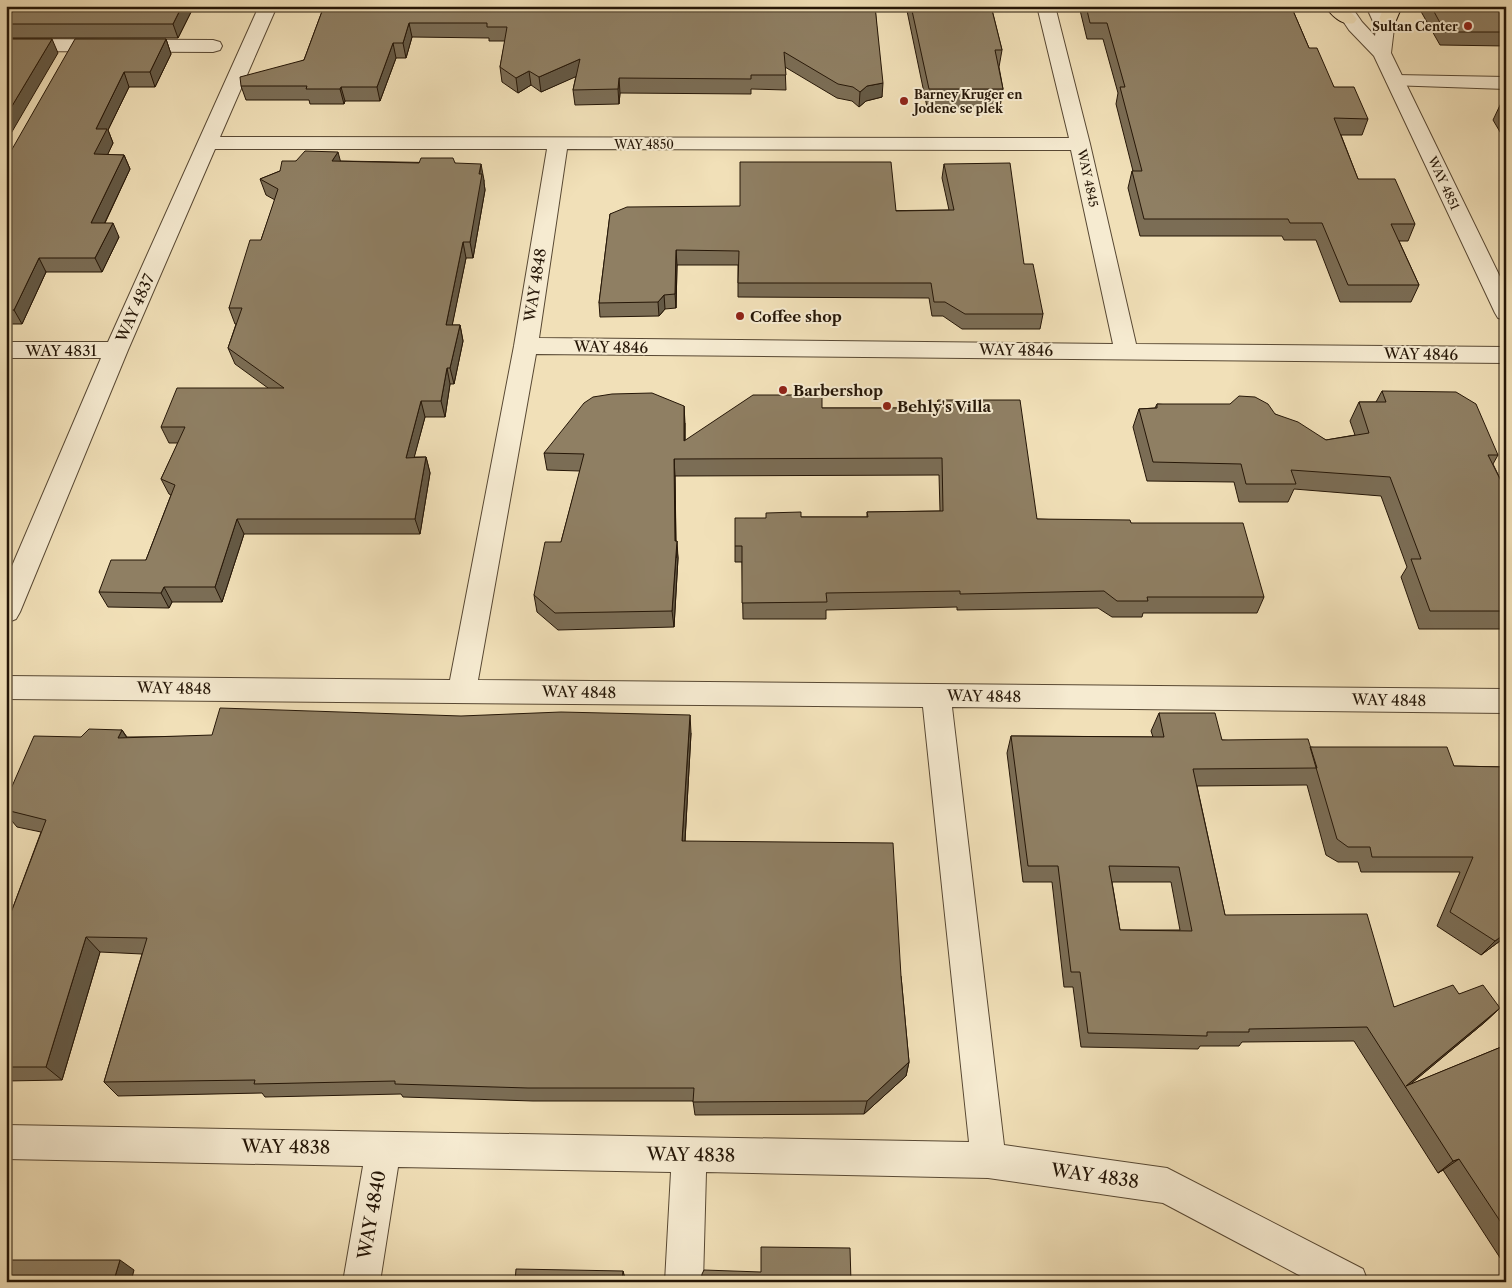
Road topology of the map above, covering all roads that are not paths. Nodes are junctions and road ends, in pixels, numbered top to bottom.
1 (268, 6) edge
2 (1046, 6) edge
3 (1334, 6) edge
4 (1375, 6) edge
5 (1392, 6) edge
6 (1345, 12) edge
7 (1385, 28) junction
8 (6, 45) edge
9 (74, 45) junction
10 (213, 46) dead end
11 (1382, 54) junction
12 (64, 62) edge
13 (1396, 82) junction
14 (1506, 82) edge
15 (207, 143) junction
16 (558, 143) junction
17 (1080, 144) junction
18 (1506, 313) edge
19 (526, 346) junction
20 (6, 350) edge
21 (116, 350) junction
22 (1126, 351) junction
23 (1506, 355) edge
24 (6, 612) edge
25 (6, 687) edge
26 (462, 691) junction
27 (936, 696) junction
28 (1506, 700) edge
29 (6, 1142) edge
30 (383, 1149) junction
31 (689, 1155) junction
32 (988, 1160) junction
33 (361, 1282) edge
34 (684, 1282) edge
35 (1350, 1282) edge

1 - 15 street, WAY 4837
2 - 17 street, WAY 4845
3 - 6 main road
4 - 7 street
5 - 7 main road
6 - 11 street, WAY 4851
7 - 11 street
8 - 9 street
9 - 10 street
9 - 12 street
11 - 13 street, WAY 4851
13 - 14 street
13 - 18 street, WAY 4851
15 - 16 street, WAY 4850
15 - 21 street, WAY 4837
16 - 17 street, WAY 4850
16 - 19 street, WAY 4848
17 - 22 street, WAY 4845
19 - 22 street, WAY 4846
19 - 26 street, WAY 4848
20 - 21 street, WAY 4831
21 - 24 street, WAY 4837
22 - 23 street, WAY 4846
25 - 26 street, WAY 4848
26 - 27 street, WAY 4848
27 - 28 street, WAY 4848
27 - 32 street
29 - 30 street, WAY 4838
30 - 31 street, WAY 4838
30 - 33 street, WAY 4840
31 - 32 street, WAY 4838
31 - 34 street
32 - 35 street, WAY 4838

